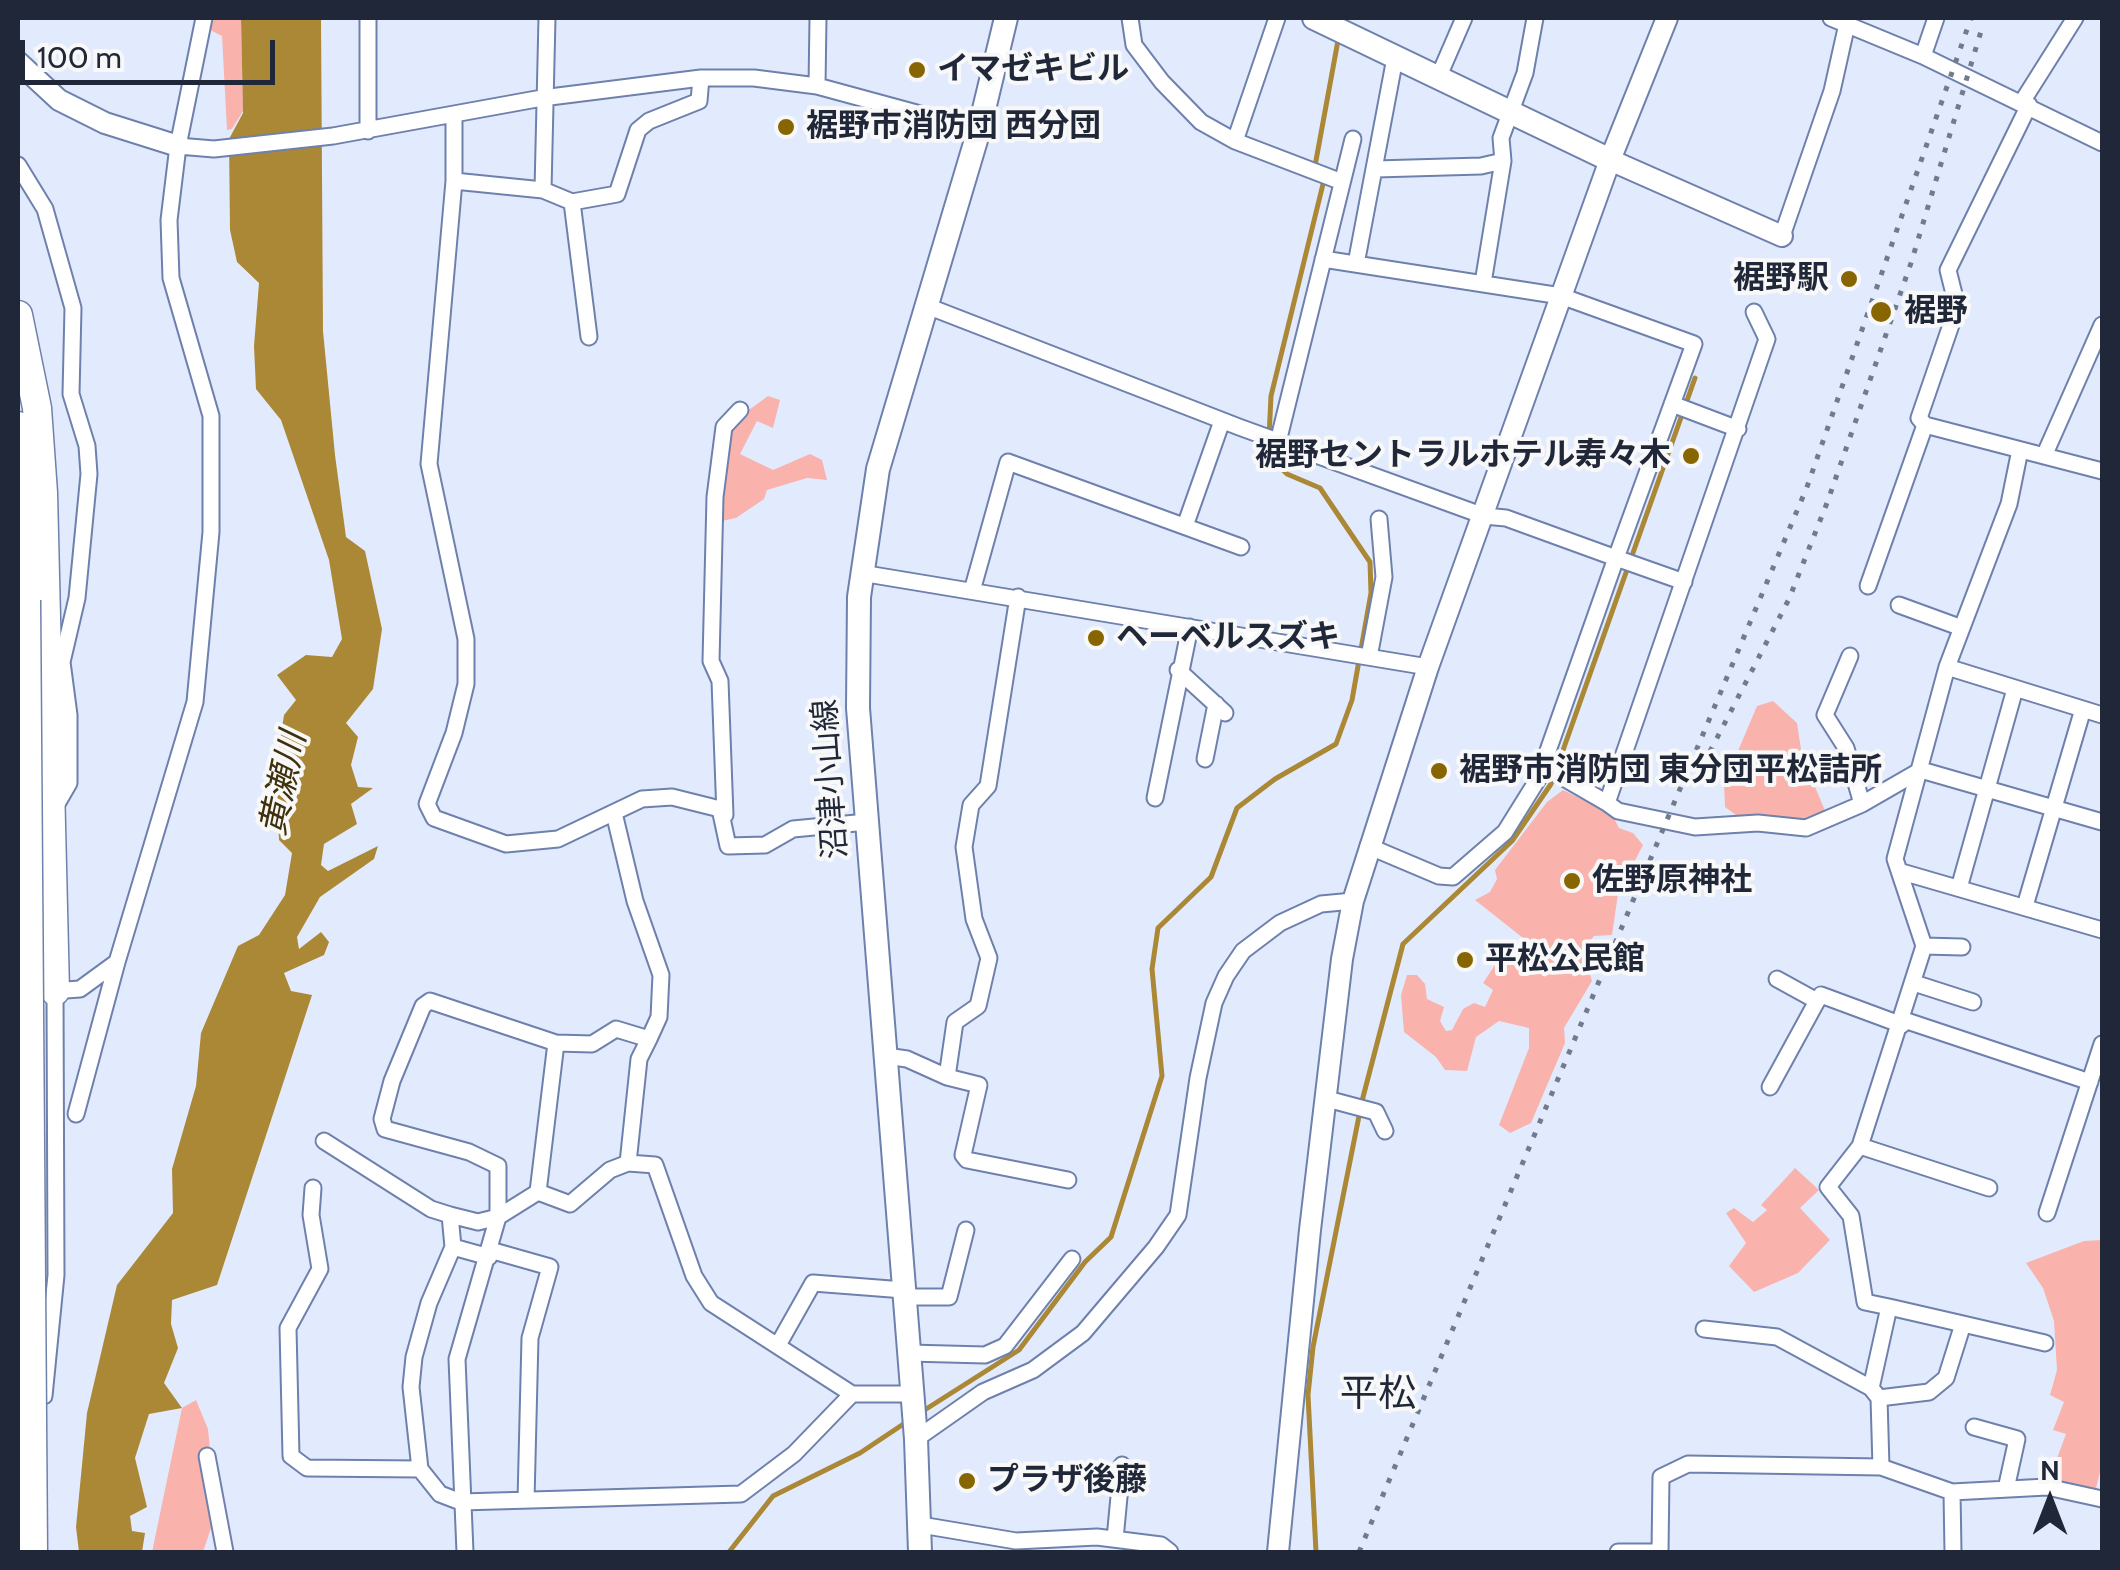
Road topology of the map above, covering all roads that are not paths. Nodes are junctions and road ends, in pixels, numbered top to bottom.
1 (204, 18) edge
2 (368, 18) edge
3 (548, 18) edge
4 (818, 18) edge
5 (1006, 18) edge
6 (1130, 18) edge
7 (1277, 18) edge
8 (1464, 18) edge
9 (1535, 18) edge
10 (1667, 18) edge
11 (1831, 18) edge
12 (1936, 18) edge
13 (2074, 18) edge
14 (1321, 21) edge
15 (1847, 24) junction
16 (1922, 56) junction
17 (1396, 58) junction
18 (19, 70) edge
19 (701, 78) junction
20 (1438, 78) junction
21 (816, 86) junction
22 (542, 98) junction
23 (2025, 104) junction
24 (1512, 111) junction
25 (454, 116) junction
26 (979, 130) junction
27 (368, 131) junction
28 (1353, 139) dead end
29 (1234, 141) junction
30 (2102, 143) edge
31 (178, 146) junction
32 (1503, 160) junction
33 (1610, 160) junction
34 (18, 164) edge
35 (1376, 169) junction
36 (454, 181) junction
37 (1342, 182) junction
38 (543, 190) junction
39 (572, 202) junction
40 (1782, 236) joint
41 (1322, 259) junction
42 (1356, 264) junction
43 (1483, 283) junction
44 (1561, 296) junction
45 (926, 306) junction
46 (1754, 312) dead end
47 (18, 315) edge
48 (2102, 325) edge
49 (590, 336) dead end
50 (1680, 407) junction
51 (740, 410) dead end
52 (1222, 421) junction
53 (18, 426) edge
54 (1925, 426) junction
55 (1738, 429) junction
56 (1270, 439) junction
57 (2020, 450) junction
58 (2044, 456) junction
59 (2102, 470) edge
60 (1484, 516) junction
61 (1379, 519) dead end
62 (1185, 526) junction
63 (1241, 547) dead end
64 (1624, 561) junction
65 (861, 573) junction
66 (1684, 582) junction
67 (1868, 586) dead end
68 (972, 591) junction
69 (1018, 597) junction
70 (1899, 606) dead end
71 (1190, 627) junction
72 (1962, 628) junction
73 (1850, 656) dead end
74 (1369, 657) junction
75 (1428, 667) junction
76 (1947, 667) junction
77 (1178, 670) junction
78 (2015, 689) junction
79 (2083, 709) junction
80 (2102, 715) edge
81 (1206, 759) dead end
82 (1921, 770) junction
83 (1552, 771) junction
84 (1987, 789) junction
85 (1155, 798) dead end
86 (1607, 804) junction
87 (1862, 804) junction
88 (2054, 808) junction
89 (614, 812) junction
90 (51, 814) junction
91 (867, 822) junction
92 (2102, 822) edge
93 (732, 846) junction
94 (1368, 846) junction
95 (1902, 872) junction
96 (1959, 888) junction
97 (1354, 901) junction
98 (2025, 906) junction
99 (2102, 930) edge
100 (1924, 946) junction
101 (1962, 947) dead end
102 (117, 962) junction
103 (1777, 979) dead end
104 (1914, 982) junction
105 (55, 991) junction
106 (18, 992) edge
107 (1817, 1001) junction
108 (1973, 1002) dead end
109 (1903, 1022) junction
110 (648, 1039) junction
111 (556, 1042) junction
112 (2102, 1044) edge
113 (886, 1056) junction
114 (947, 1077) junction
115 (2090, 1082) junction
116 (1770, 1087) dead end
117 (1327, 1099) junction
118 (76, 1114) dead end
119 (1385, 1131) dead end
120 (324, 1141) dead end
121 (1860, 1146) junction
122 (628, 1163) junction
123 (1068, 1180) dead end
124 (314, 1188) dead end
125 (1989, 1188) dead end
126 (538, 1192) junction
127 (2048, 1213) dead end
128 (450, 1215) junction
129 (498, 1217) junction
130 (966, 1230) dead end
131 (453, 1248) junction
132 (489, 1253) junction
133 (1072, 1260) dead end
134 (18, 1274) edge
135 (56, 1275) junction
136 (904, 1293) junction
137 (1888, 1307) junction
138 (1963, 1324) junction
139 (1704, 1329) dead end
140 (2046, 1343) dead end
141 (778, 1345) junction
142 (909, 1354) junction
143 (1875, 1393) junction
144 (852, 1394) junction
145 (911, 1396) junction
146 (1974, 1427) dead end
147 (916, 1436) junction
148 (208, 1456) dead end
149 (1122, 1465) dead end
150 (1880, 1467) junction
151 (420, 1470) junction
152 (2006, 1489) junction
153 (1952, 1492) junction
154 (2102, 1498) edge
155 (526, 1500) junction
156 (461, 1502) junction
157 (921, 1525) junction
158 (1114, 1540) junction
159 (33, 1552) edge
160 (224, 1552) edge
161 (464, 1552) edge
162 (920, 1552) edge
163 (1170, 1552) edge
164 (1278, 1552) edge
165 (1618, 1552) edge
166 (1660, 1552) edge
167 (1952, 1552) edge

1 - 31 street
2 - 27 street
3 - 22 street
4 - 21 street
5 - 26 main road, 沼津小山線
6 - 29 street
7 - 29 street
8 - 20 street
9 - 24 street
10 - 33 street
11 - 15 street
12 - 16 street
13 - 23 street
14 - 17 main road
15 - 16 street
15 - 40 street
16 - 23 street
17 - 20 main road
17 - 35 street
18 - 31 street
19 - 21 street
19 - 22 street
19 - 39 street
20 - 24 main road
21 - 26 street
22 - 25 street
22 - 38 street
23 - 30 street
23 - 54 street
24 - 32 street
24 - 33 main road
25 - 27 street
25 - 36 street
26 - 45 main road, 沼津小山線
27 - 31 street
28 - 37 street
29 - 37 street
31 - 102 street
32 - 35 street
32 - 43 street
33 - 40 street
33 - 44 street
34 - 90 street
35 - 42 street
36 - 38 street
36 - 89 street
37 - 41 street
38 - 39 street
39 - 49 street
41 - 42 street
41 - 56 street
42 - 43 street
43 - 44 street
44 - 50 street
44 - 60 street
45 - 52 street
45 - 65 main road, 沼津小山線
46 - 55 street
47 - 90 highway
48 - 58 street
50 - 55 street
50 - 64 street
51 - 93 street
52 - 56 street
52 - 62 street
53 - 159 highway, bridge
54 - 57 street
54 - 67 street
55 - 66 street
56 - 60 street
57 - 58 street
57 - 72 street
58 - 59 street
60 - 64 street
60 - 75 street
61 - 74 street
62 - 63 street
62 - 68 street
64 - 66 street
64 - 83 street
65 - 68 street
65 - 91 main road, 沼津小山線
66 - 86 street
68 - 69 street
69 - 71 street
69 - 114 street
70 - 72 street
71 - 74 street
71 - 77 street
72 - 76 street
73 - 87 street
74 - 75 street
75 - 94 street
76 - 78 street
76 - 82 street
77 - 81 street
77 - 85 street
78 - 79 street
78 - 84 street
79 - 80 street
79 - 88 street
82 - 84 street
82 - 87 street
82 - 95 street
83 - 86 street
83 - 94 street
84 - 88 street
84 - 96 street
86 - 87 street
88 - 92 street
88 - 98 street
89 - 93 street
89 - 110 street
90 - 105 highway
91 - 93 street
91 - 113 main road, 沼津小山線
94 - 97 street
95 - 96 street
95 - 100 street
96 - 98 street
97 - 117 street
97 - 147 street
98 - 99 street
100 - 101 street
100 - 104 street
102 - 105 street
102 - 118 street
103 - 107 street
104 - 108 street
104 - 109 street
105 - 106 street
105 - 135 street
107 - 109 street
107 - 116 street
109 - 115 street
109 - 121 street
110 - 111 street
110 - 122 street
111 - 126 street
111 - 129 street
112 - 115 street
113 - 114 street
113 - 136 main road, 沼津小山線
114 - 123 street
115 - 127 street
117 - 119 street
117 - 164 street
120 - 128 street
121 - 125 street
121 - 137 street
122 - 126 street
122 - 141 street
124 - 151 street
126 - 129 street
128 - 129 street
128 - 131 street
129 - 132 street
130 - 136 street
131 - 132 street
131 - 151 street
132 - 155 street
132 - 156 street
133 - 142 street
134 - 135 street
135 - 159 street
136 - 141 street
136 - 142 main road, 沼津小山線
137 - 138 street
137 - 143 street
138 - 140 street
138 - 143 street
139 - 143 street
141 - 144 street
142 - 145 main road, 沼津小山線
143 - 150 street
144 - 145 street
144 - 155 street
145 - 147 main road, 沼津小山線
146 - 152 street
147 - 157 main road, 沼津小山線
148 - 160 street
149 - 158 street
150 - 153 street
150 - 166 street
151 - 156 street
152 - 153 street
152 - 154 street
153 - 167 street
155 - 156 street
156 - 161 street
157 - 158 street
157 - 162 main road, 沼津小山線
158 - 163 street
165 - 166 street

